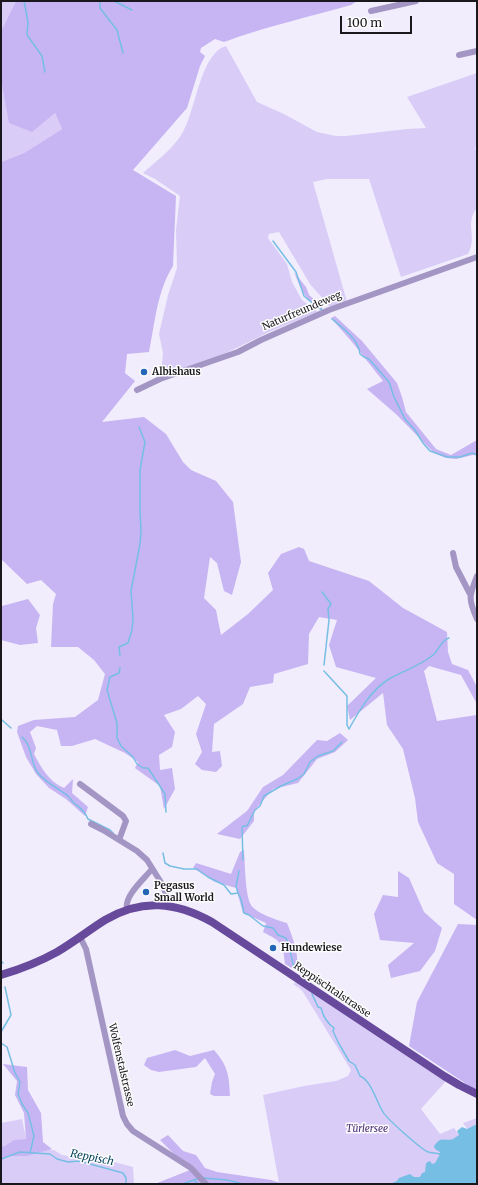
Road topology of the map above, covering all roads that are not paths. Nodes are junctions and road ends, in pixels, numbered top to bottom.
1 (416, 1) edge
2 (371, 11) dead end
3 (477, 51) edge
4 (459, 55) dead end
5 (477, 257) edge
6 (137, 390) dead end
7 (453, 553) dead end
8 (477, 576) edge
9 (470, 594) junction
10 (477, 619) edge
11 (80, 784) dead end
12 (91, 824) dead end
13 (119, 840) junction
14 (152, 869) junction
15 (168, 905) junction
16 (127, 909) junction
17 (80, 937) junction
18 (1, 975) edge
19 (477, 1094) edge
20 (203, 1180) edge

1 - 2 street
3 - 4 street
5 - 6 street, Naturfreundeweg
7 - 9 street
8 - 9 street
9 - 10 street
11 - 13 street
12 - 13 street
13 - 14 street
14 - 15 street
14 - 16 street
15 - 16 main road, Reppischtalstrasse
15 - 19 main road, Reppischtalstrasse
16 - 17 main road, Reppischtalstrasse
17 - 18 main road, Reppischtalstrasse
17 - 20 street, Wolfenstalstrasse

